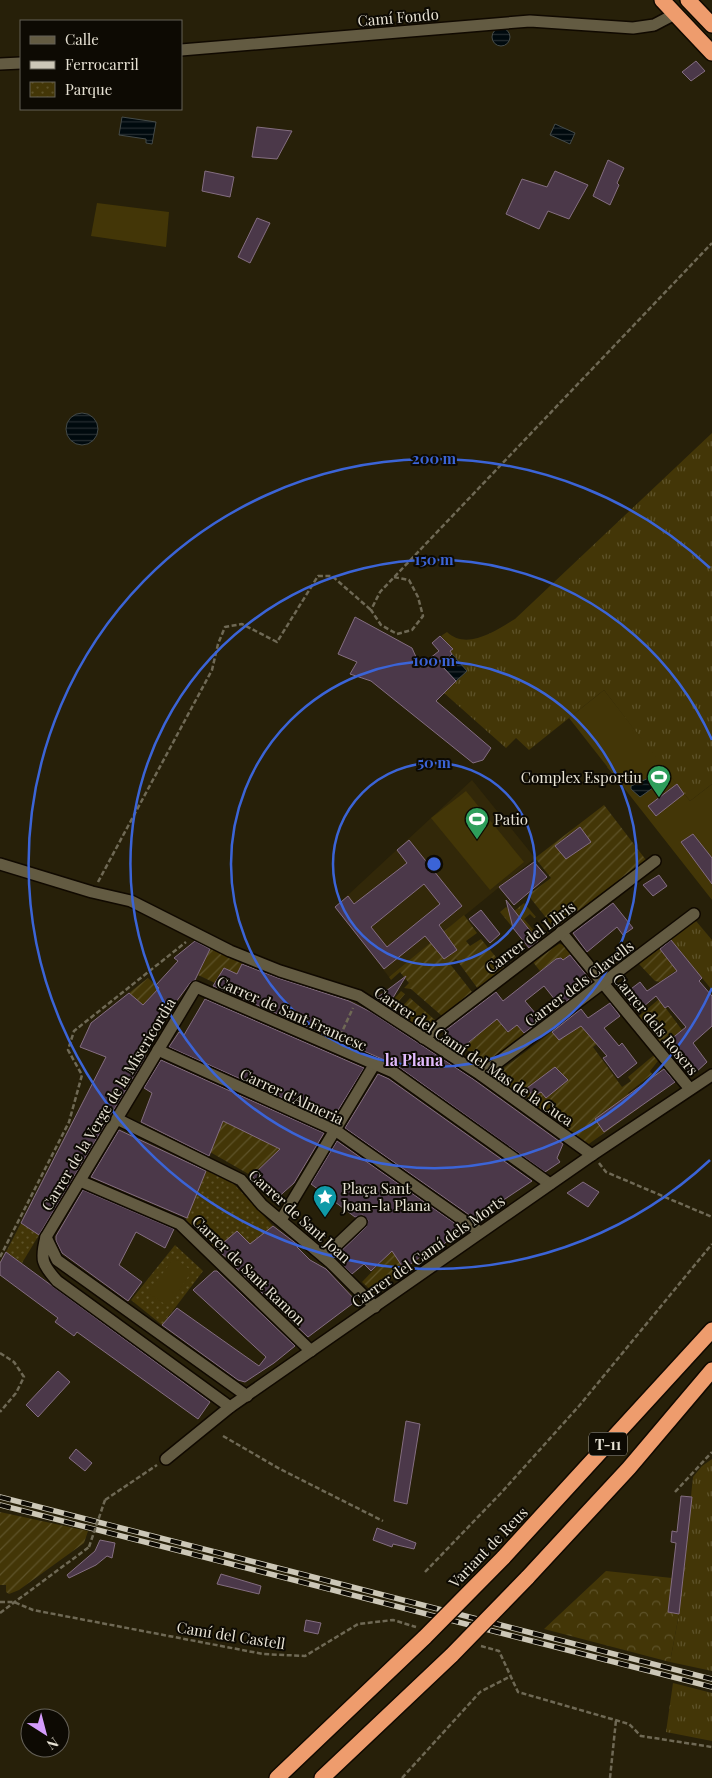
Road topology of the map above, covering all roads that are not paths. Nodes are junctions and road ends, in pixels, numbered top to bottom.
1 (662, 0) edge
2 (688, 0) edge
3 (675, 14) junction
4 (712, 25) edge
5 (182, 50) edge
6 (712, 53) edge
7 (20, 63) edge
8 (0, 64) edge
9 (655, 860) dead end
10 (0, 864) edge
11 (694, 914) dead end
12 (561, 932) junction
13 (603, 983) junction
14 (196, 987) joint
15 (423, 1038) junction
16 (158, 1050) junction
17 (374, 1065) junction
18 (481, 1075) junction
19 (712, 1075) edge
20 (690, 1089) junction
21 (117, 1119) junction
22 (335, 1130) junction
23 (592, 1155) junction
24 (80, 1181) junction
25 (550, 1184) junction
26 (281, 1220) junction
27 (361, 1222) dead end
28 (480, 1232) junction
29 (46, 1237) junction
30 (324, 1257) junction
31 (57, 1260) junction
32 (45, 1268) junction
33 (375, 1307) junction
34 (712, 1330) edge
35 (312, 1351) junction
36 (712, 1370) edge
37 (247, 1396) junction
38 (230, 1407) junction
39 (166, 1459) road end
40 (277, 1778) edge
41 (322, 1778) edge

1 - 3 highway
2 - 4 highway
3 - 5 street, Camí Fondo
3 - 6 highway
7 - 8 street
9 - 12 street, Carrer del Lliris
10 - 15 street, Carrer del Camí del Mas de la Cuca
11 - 13 street, Carrer dels Clavells
12 - 13 street, Carrer dels Rosers
12 - 15 street, Carrer del Lliris
13 - 18 street, Carrer dels Clavells
13 - 20 street, Carrer dels Rosers
14 - 16 street, Carrer de la Verge de la Misericordia
14 - 17 street, Carrer de Sant Francesc
15 - 18 street, Carrer del Camí del Mas de la Cuca
16 - 21 street, Carrer de la Verge de la Misericordia
16 - 22 street, Carrer d'Almeria
17 - 22 street
17 - 25 street, Carrer de Sant Francesc
18 - 23 street, Carrer del Camí del Mas de la Cuca
19 - 20 street, Carrer del Camí dels Morts
20 - 23 street, Carrer del Camí dels Morts
21 - 24 street, Carrer de la Verge de la Misericordia
21 - 26 street, Carrer de Sant Joan
22 - 26 street
22 - 28 street, Carrer d'Almeria
23 - 25 street, Carrer del Camí dels Morts
24 - 29 street, Carrer de la Verge de la Misericordia
24 - 35 street, Carrer de Sant Ramon
25 - 28 street, Carrer del Camí dels Morts
26 - 30 street, Carrer de Sant Joan
27 - 30 street
28 - 33 street, Carrer del Camí dels Morts
29 - 31 street
29 - 32 street
30 - 33 street, Carrer de Sant Joan
31 - 32 street
31 - 37 street
32 - 38 street
33 - 35 street, Carrer del Camí dels Morts
34 - 40 highway, Variant de Reus / T-11, bridge
35 - 37 street, Carrer del Camí dels Morts
36 - 41 highway, T-11, bridge
37 - 38 street, Carrer del Camí dels Morts
38 - 39 street, Carrer del Camí dels Morts

